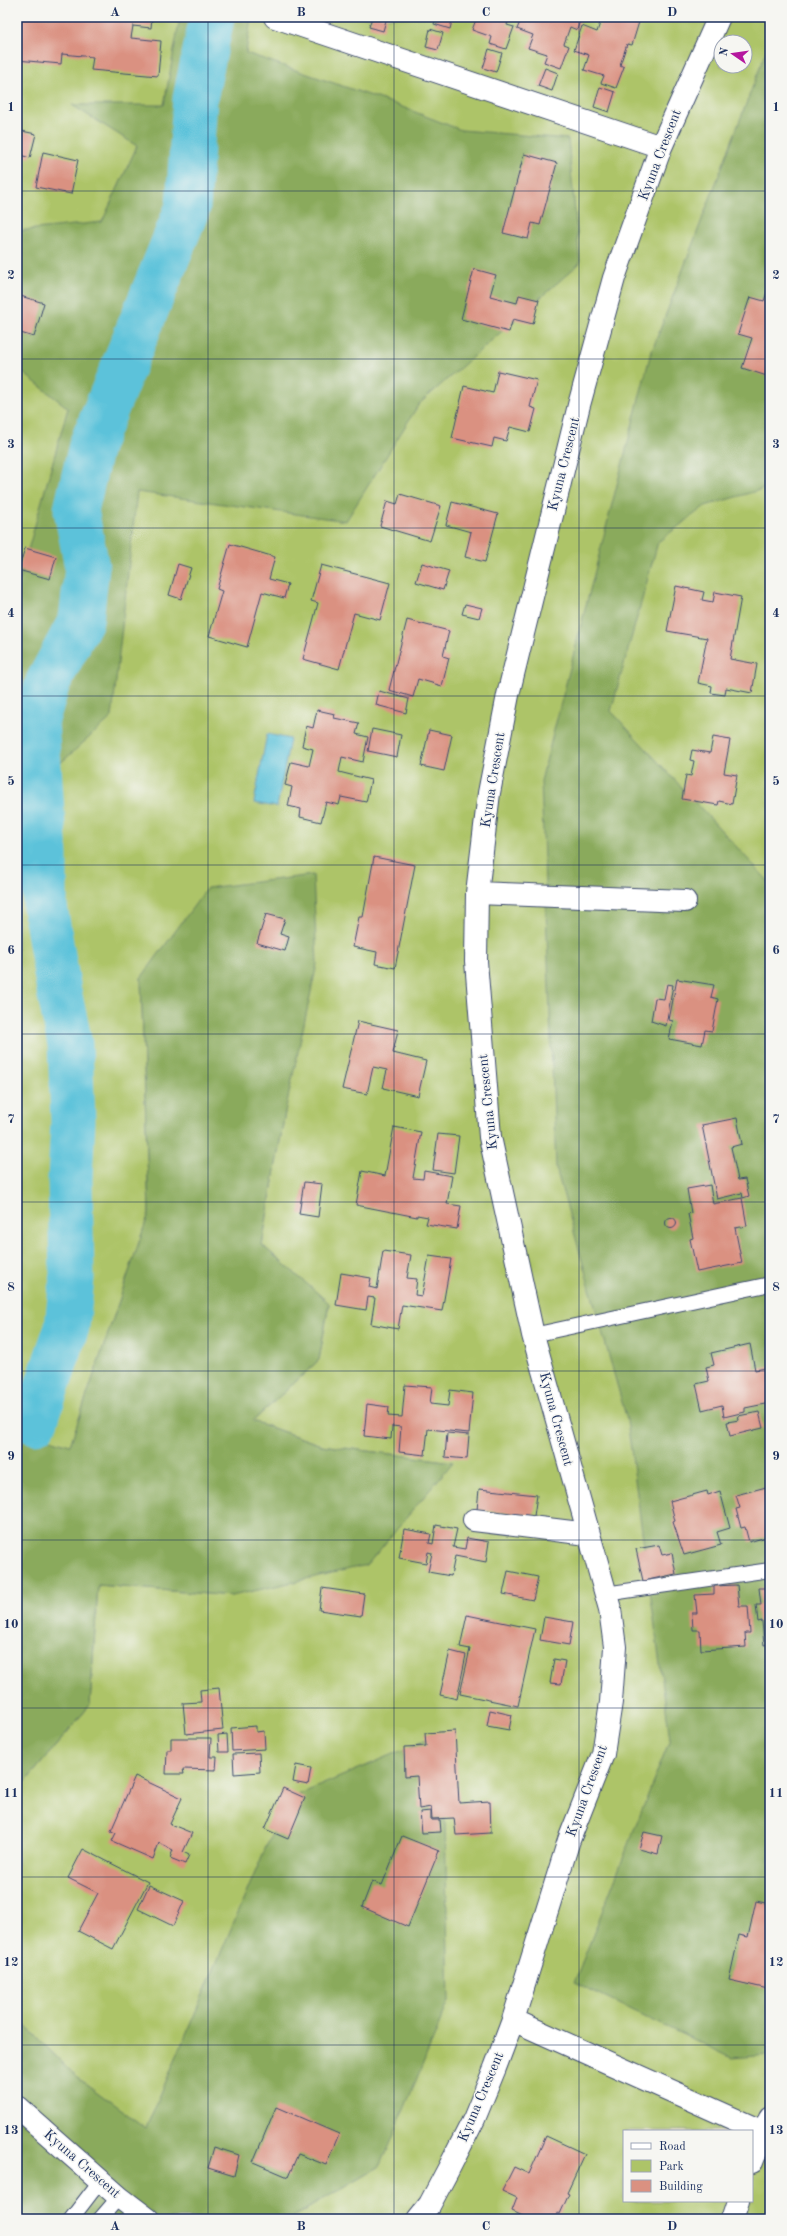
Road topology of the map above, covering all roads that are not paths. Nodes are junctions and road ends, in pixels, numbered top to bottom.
1 (275, 17) edge
2 (719, 17) edge
3 (661, 148) junction
4 (477, 893) junction
5 (685, 901) dead end
6 (770, 1284) edge
7 (533, 1335) junction
8 (474, 1520) dead end
9 (588, 1534) junction
10 (770, 1570) edge
11 (605, 1594) junction
12 (513, 2020) junction
13 (17, 2107) edge
14 (766, 2125) edge
15 (753, 2159) edge
16 (101, 2180) junction
17 (119, 2197) junction
18 (738, 2202) edge
19 (71, 2219) edge
20 (100, 2219) edge
21 (148, 2219) edge
22 (418, 2219) edge
23 (732, 2219) edge

1 - 3 street
2 - 3 street, Kyuna Crescent
3 - 4 street, Kyuna Crescent
4 - 5 street
4 - 7 street, Kyuna Crescent
6 - 7 lane
7 - 9 street, Kyuna Crescent
8 - 9 street
9 - 11 street, Kyuna Crescent
10 - 11 lane
11 - 12 street, Kyuna Crescent
12 - 14 street
12 - 22 street, Kyuna Crescent
13 - 16 street, Kyuna Crescent
14 - 15 street
16 - 17 street, Kyuna Crescent
16 - 19 lane
17 - 20 lane
17 - 21 street, Kyuna Crescent
18 - 23 street

